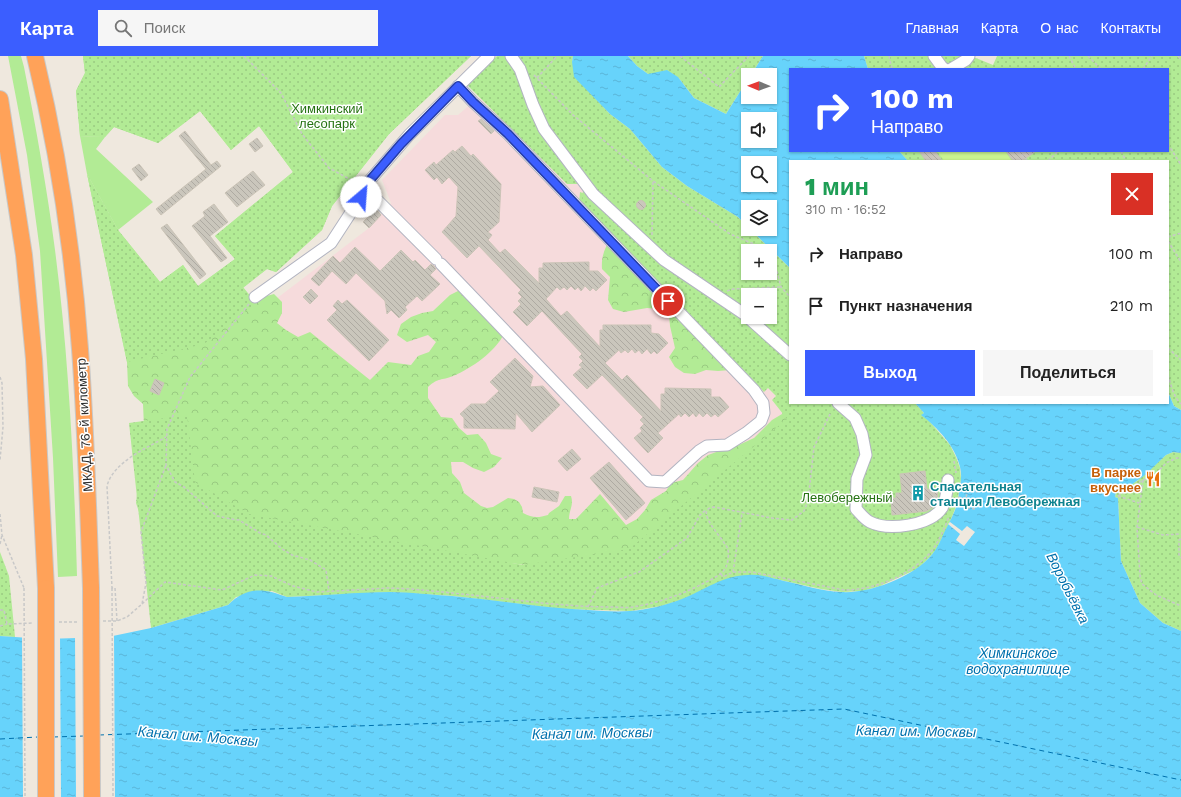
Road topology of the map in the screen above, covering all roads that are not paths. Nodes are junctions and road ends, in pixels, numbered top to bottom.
1 (35, 56) edge
2 (489, 56) edge
3 (511, 56) edge
4 (934, 56) edge
5 (969, 56) edge
6 (944, 68) edge
7 (952, 68) edge
8 (458, 86) junction
9 (0, 99) edge
10 (363, 192) junction
11 (255, 297) road end
12 (789, 354) edge
13 (839, 404) edge
14 (948, 480) dead end
15 (46, 797) edge
16 (92, 797) edge

1 - 16 highway, МКАД, 76-й километр, bridge
2 - 8 street
3 - 12 street
4 - 6 street
5 - 7 street
8 - 10 street
8 - 10 street
9 - 15 highway, bridge
10 - 11 street
13 - 14 street

